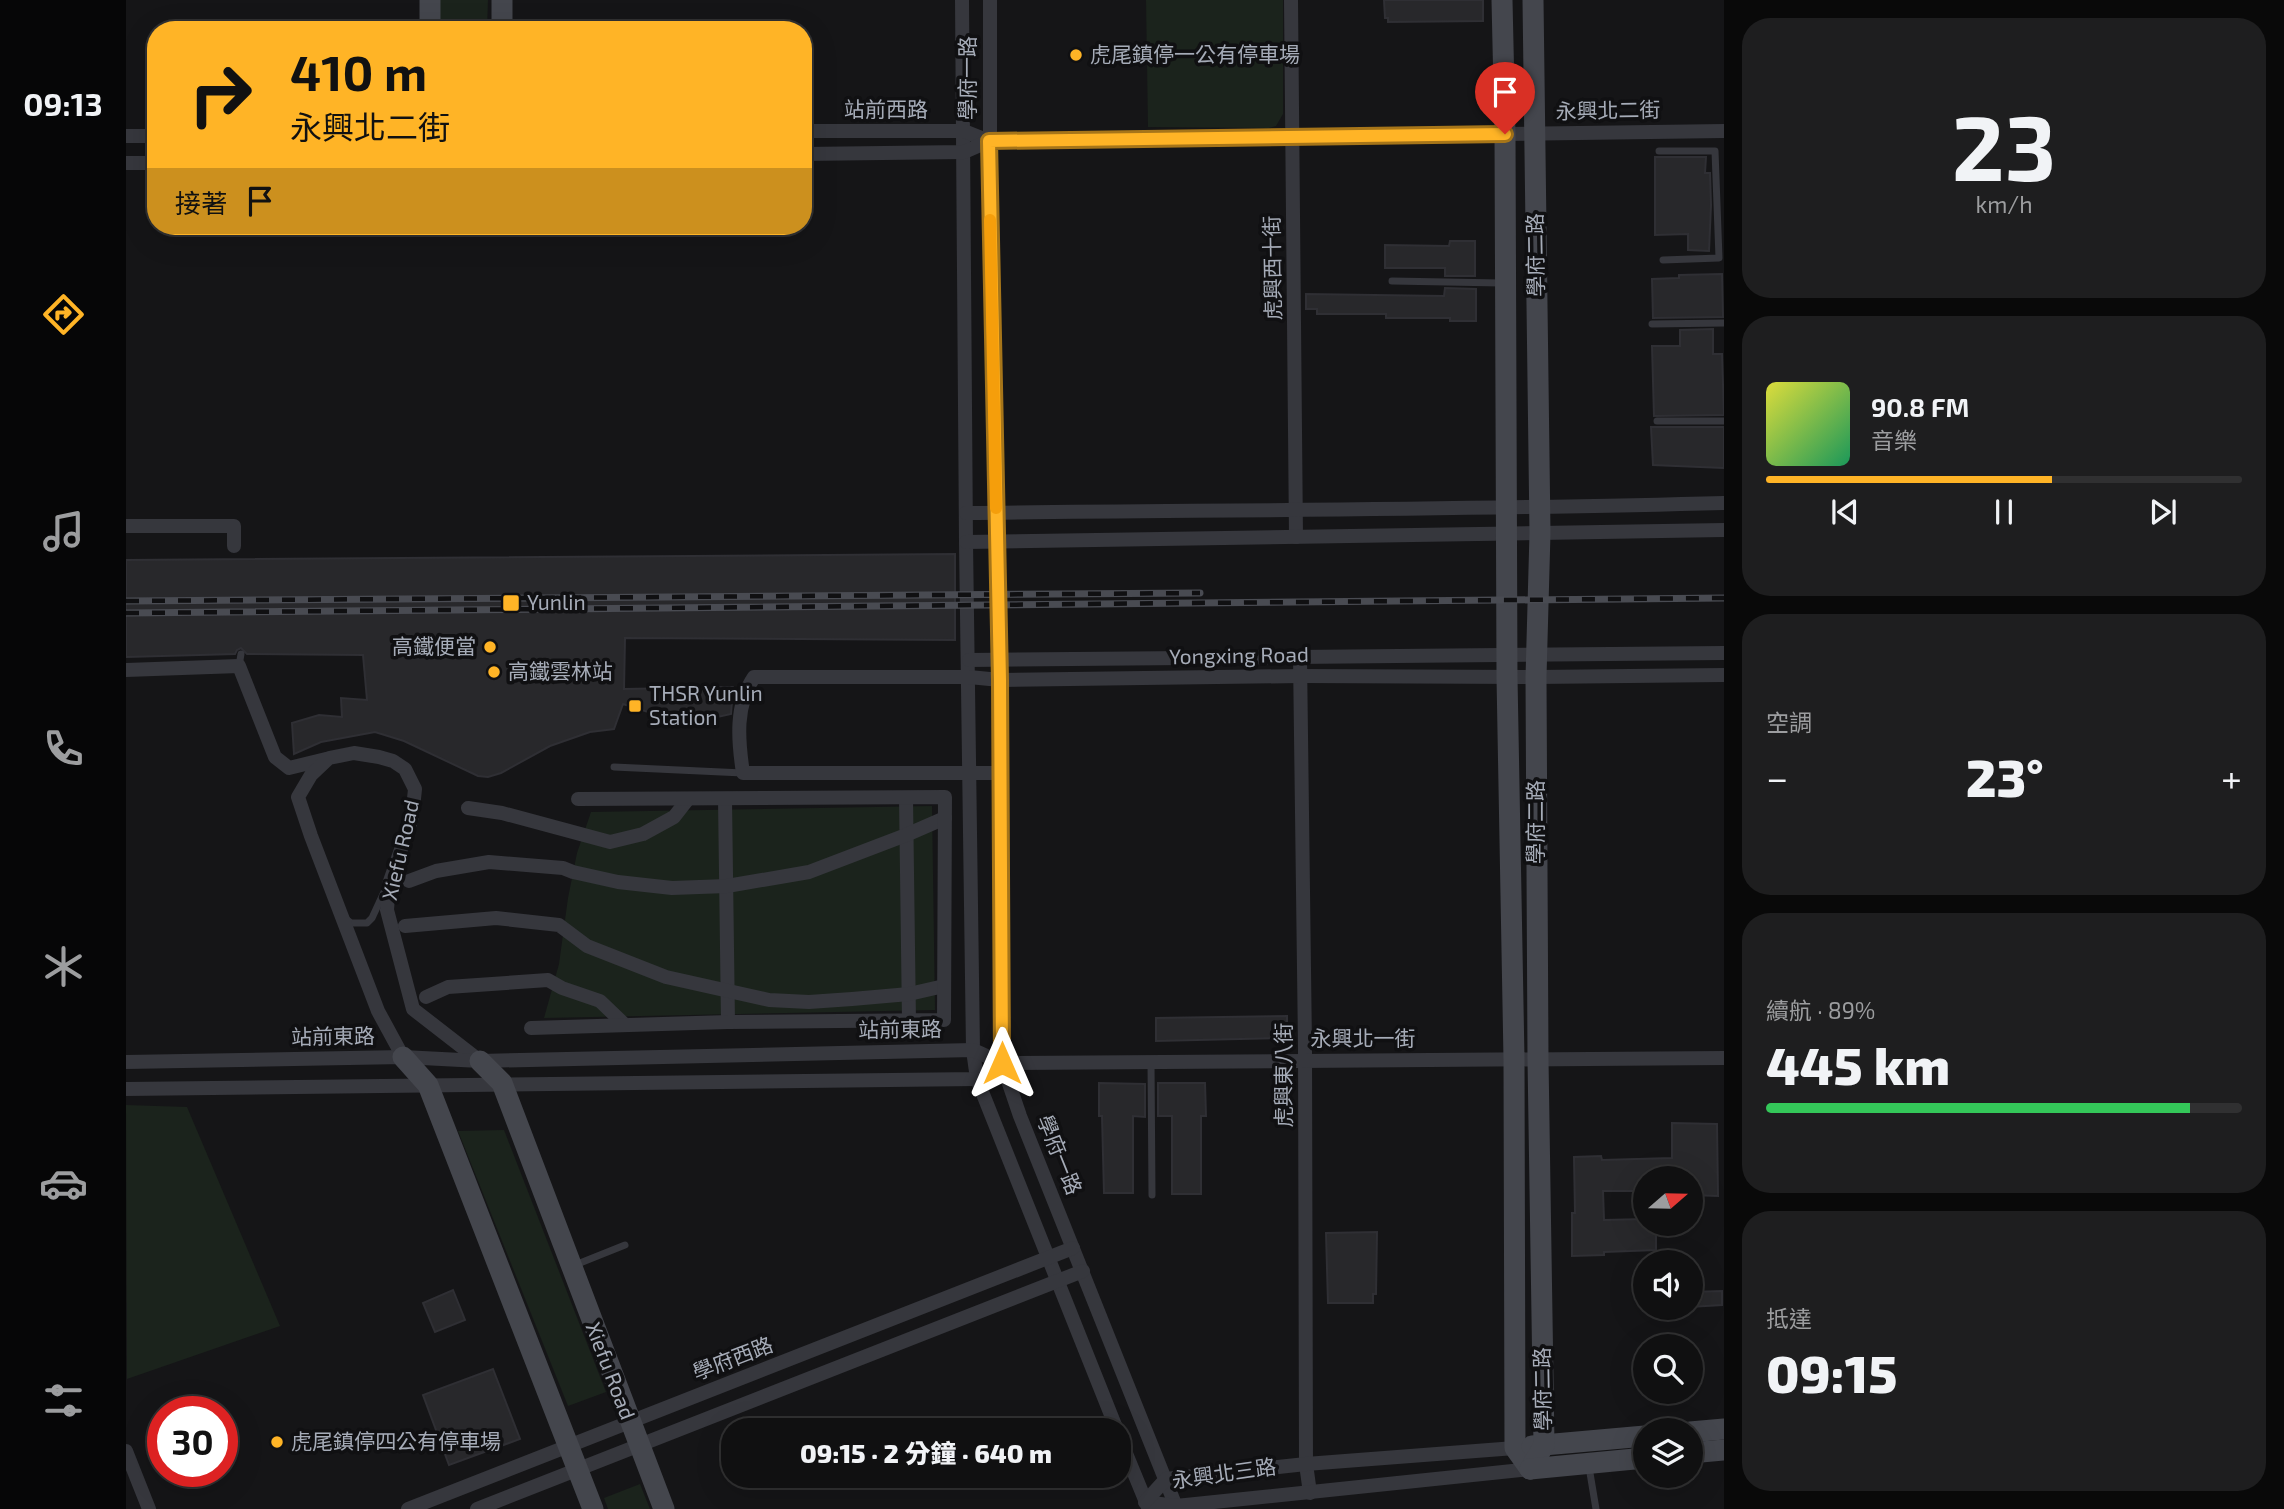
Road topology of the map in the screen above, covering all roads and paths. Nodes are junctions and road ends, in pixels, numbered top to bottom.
1 (430, 0) edge
2 (502, 0) edge
3 (962, 0) edge
4 (990, 0) edge
5 (1291, 0) edge
6 (1502, 0) edge
7 (1533, 0) edge
8 (430, 21) edge
9 (502, 21) edge
10 (812, 131) edge
11 (964, 131) junction
12 (1724, 131) edge
13 (1535, 133) junction
14 (1505, 134) junction
15 (126, 136) edge
16 (147, 136) edge
17 (1292, 136) junction
18 (989, 141) junction
19 (1659, 151) dead end
20 (964, 152) junction
21 (812, 154) edge
22 (126, 163) edge
23 (147, 163) edge
24 (1721, 204) edge
25 (1662, 260) dead end
26 (1392, 281) dead end
27 (1506, 283) junction
28 (1724, 323) edge
29 (1652, 324) dead end
30 (1657, 421) dead end
31 (1724, 421) edge
32 (1724, 503) edge
33 (1507, 506) junction
34 (1539, 508) junction
35 (1296, 511) junction
36 (967, 513) junction
37 (996, 513) junction
38 (126, 526) edge
39 (1724, 530) edge
40 (1506, 533) junction
41 (1540, 533) junction
42 (1296, 537) junction
43 (966, 542) junction
44 (996, 542) junction
45 (234, 546) dead end
46 (1724, 653) edge
47 (1508, 655) junction
48 (1537, 655) junction
49 (1300, 657) junction
50 (969, 660) junction
51 (999, 660) junction
52 (130, 669) edge
53 (1724, 675) edge
54 (1300, 676) junction
55 (969, 677) junction
56 (1507, 677) junction
57 (1536, 677) junction
58 (1000, 680) junction
59 (329, 758) junction
60 (614, 767) dead end
61 (743, 773) junction
62 (971, 773) junction
63 (1000, 773) junction
64 (906, 798) junction
65 (578, 799) dead end
66 (688, 799) junction
67 (726, 799) junction
68 (468, 808) dead end
69 (945, 818) junction
70 (906, 835) junction
71 (409, 880) dead end
72 (388, 884) junction
73 (727, 886) junction
74 (343, 916) junction
75 (405, 926) dead end
76 (944, 986) junction
77 (728, 991) junction
78 (909, 993) junction
79 (426, 997) dead end
80 (909, 1021) junction
81 (728, 1023) junction
82 (625, 1026) junction
83 (531, 1028) dead end
84 (973, 1050) junction
85 (402, 1057) junction
86 (1724, 1058) edge
87 (1514, 1059) junction
88 (1538, 1059) junction
89 (1305, 1060) junction
90 (480, 1061) junction
91 (1151, 1061) junction
92 (126, 1062) edge
93 (1002, 1063) junction
94 (977, 1079) junction
95 (502, 1083) junction
96 (428, 1085) junction
97 (126, 1089) edge
98 (1152, 1195) dead end
99 (625, 1245) dead end
100 (1073, 1248) junction
101 (1047, 1259) junction
102 (571, 1266) junction
103 (1083, 1271) junction
104 (1058, 1282) junction
105 (1111, 1418) edge
106 (629, 1422) junction
107 (1724, 1429) edge
108 (1703, 1431) edge
109 (1633, 1437) edge
110 (1544, 1445) junction
111 (568, 1446) junction
112 (640, 1447) junction
113 (1516, 1448) junction
114 (1724, 1450) edge
115 (126, 1451) edge
116 (1703, 1452) edge
117 (1633, 1459) edge
118 (1588, 1463) junction
119 (1307, 1464) junction
120 (1131, 1466) edge
121 (1530, 1469) junction
122 (577, 1470) junction
123 (1166, 1479) junction
124 (1310, 1493) junction
125 (1147, 1505) edge
126 (1176, 1508) edge
127 (149, 1509) edge
128 (408, 1509) edge
129 (477, 1509) edge
130 (593, 1509) edge
131 (664, 1509) edge
132 (1596, 1509) edge

1 - 8 street
2 - 9 street
3 - 11 street, 學府一路
4 - 18 street, 學府一路
5 - 17 street, 虎興西十街
6 - 14 street, 學府二路
7 - 13 street, 學府二路
10 - 11 street, 站前西路
11 - 18 street, 站前西路
11 - 20 street, 學府一路
12 - 13 street, 永興北二街
13 - 14 street, 永興北二街
13 - 34 street, 學府二路
14 - 17 street, 永興北二街
14 - 27 street, 學府二路
15 - 16 street
17 - 18 street, 永興北二街
17 - 35 street, 虎興西十街
18 - 20 street, 站前西路
18 - 37 street, 學府一路
19 - 24 lane
20 - 21 street, 站前西路
20 - 36 street, 學府一路
22 - 23 street
24 - 25 lane
26 - 27 lane
27 - 33 street, 學府二路
28 - 29 lane
30 - 31 lane
32 - 34 street
33 - 34 street
33 - 35 street
33 - 40 street, 學府二路
34 - 41 street, 學府二路
35 - 37 street
35 - 42 street, 虎興西十街
36 - 37 street
36 - 43 street, 學府一路
37 - 44 street, 學府一路
38 - 45 street
39 - 41 street
40 - 41 street
40 - 42 street
40 - 47 street, 學府二路
41 - 48 street, 學府二路
42 - 44 street
43 - 44 street
43 - 50 street, 學府一路
44 - 51 street, 學府一路
46 - 48 street, Yongxing Road
47 - 48 street, Yongxing Road
47 - 49 street, Yongxing Road
47 - 56 street, 學府二路
48 - 57 street, 學府二路
49 - 51 street, Yongxing Road
49 - 54 street, 虎興東八街
50 - 51 street, Yongxing Road
50 - 55 street, 學府一路
51 - 58 street, 學府一路
52 - 59 street
53 - 57 street, Yongxing Road
54 - 56 street, Yongxing Road
54 - 58 street, Yongxing Road
54 - 89 street, 虎興東八街
55 - 58 street, Yongxing Road
55 - 61 street, Yongxing Road
55 - 62 street, 學府一路
56 - 57 street, Yongxing Road
56 - 87 street, 學府二路
57 - 88 street, 學府二路
58 - 63 street, 學府一路
59 - 72 street, Xiefu Road
59 - 74 street
60 - 61 lane
61 - 62 street
62 - 63 street
62 - 84 street, 學府一路
63 - 93 street, 學府一路
64 - 67 street
64 - 69 street
64 - 70 street
65 - 66 street
66 - 67 street
66 - 68 street
67 - 73 street
69 - 70 street
69 - 76 street
70 - 73 street
70 - 78 street
71 - 73 street
72 - 74 lane
72 - 90 street, Xiefu Road
73 - 77 street
74 - 85 street
75 - 77 street
76 - 78 street
76 - 80 street
77 - 78 street
77 - 81 street
78 - 80 street
79 - 82 street
80 - 81 street
81 - 82 street
82 - 83 street
84 - 90 street, 站前東路
84 - 93 street, 站前東路
84 - 94 street, 學府一路
85 - 90 street, 站前東路
85 - 92 street, 站前東路
85 - 96 street
86 - 88 street, 永興北一街
87 - 88 street, 永興北一街
87 - 89 street, 永興北一街
87 - 113 street, 學府二路
88 - 110 street, 學府二路
89 - 91 street, 永興北一街
89 - 119 street, 虎興東八街
90 - 95 street, Xiefu Road
91 - 93 street, 永興北一街
91 - 98 lane
93 - 94 street
93 - 100 street, 學府一路
94 - 95 street
94 - 101 street, 學府一路
95 - 96 street
95 - 102 street, Xiefu Road
96 - 97 street
96 - 111 street
99 - 102 lane
100 - 101 street, 學府西路
100 - 103 street, 學府一路
101 - 104 street, 學府一路
101 - 106 street, 學府西路
102 - 106 street, Xiefu Road
103 - 104 street
103 - 123 street, 學府一路
104 - 105 street, 學府一路
104 - 112 street
106 - 111 street, 學府西路
106 - 112 street, Xiefu Road
107 - 108 street
109 - 110 street, 永興北三路
110 - 113 street, 永興北三路
110 - 121 street, 學府二路
111 - 122 street
111 - 128 street, 學府西路
112 - 122 street
112 - 131 street, Xiefu Road
113 - 119 street, 永興北三路
113 - 121 street, 學府二路
114 - 116 street
115 - 127 street
117 - 118 street, 永興北三路
118 - 121 street, 永興北三路
118 - 132 lane
119 - 123 street, 永興北三路
119 - 124 street, 虎興東八街
120 - 125 street, 學府一路
121 - 124 street, 永興北三路
122 - 129 street
122 - 130 street
123 - 125 street, 永興北三路
123 - 126 street, 學府一路
124 - 126 street, 永興北三路
125 - 126 street, 永興北三路

